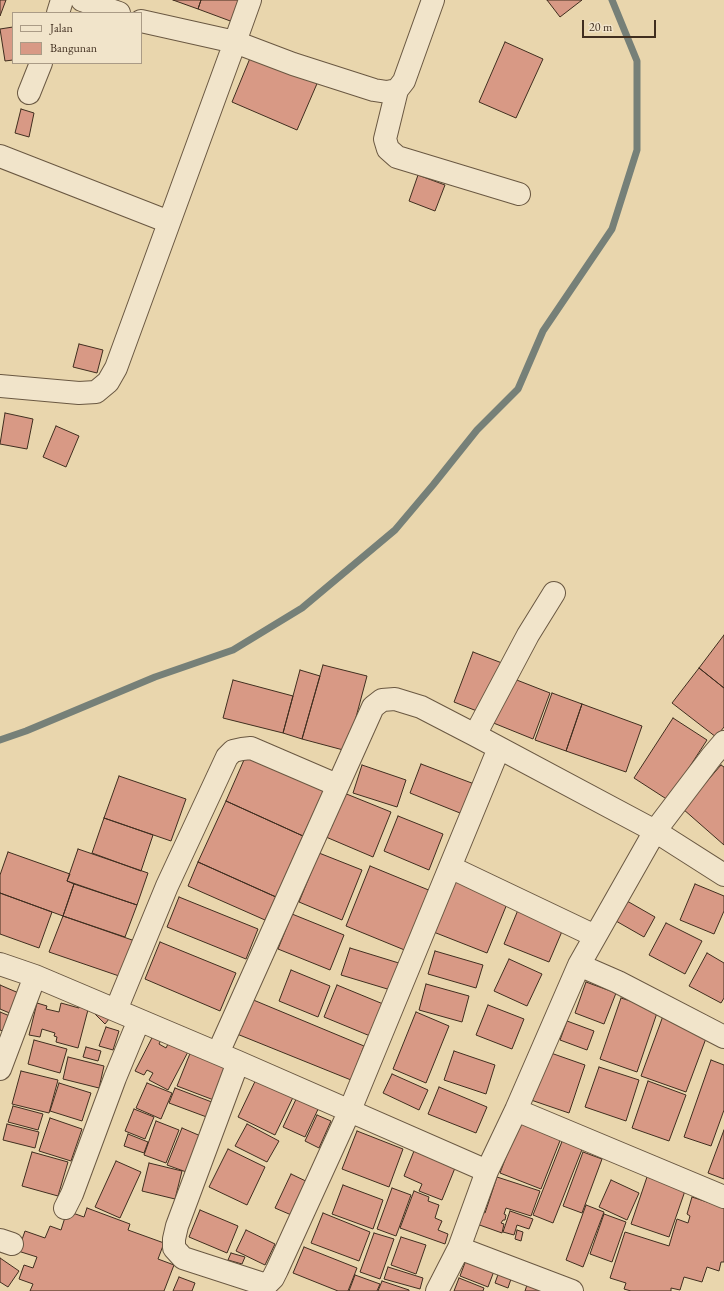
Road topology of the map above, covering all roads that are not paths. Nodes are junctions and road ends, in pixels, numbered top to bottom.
1 (62, 0) edge
2 (82, 0) edge
3 (250, 0) edge
4 (433, 0) edge
5 (58, 12) edge
6 (116, 12) edge
7 (142, 21) edge
8 (234, 42) junction
9 (41, 64) edge
10 (397, 90) junction
11 (29, 93) dead end
12 (0, 156) edge
13 (519, 194) dead end
14 (169, 222) junction
15 (0, 386) edge
16 (554, 594) dead end
17 (476, 734) junction
18 (724, 742) edge
19 (499, 748) junction
20 (337, 785) junction
21 (655, 831) junction
22 (450, 867) junction
23 (724, 875) edge
24 (595, 936) junction
25 (0, 964) edge
26 (578, 965) junction
27 (35, 976) junction
28 (116, 1010) junction
29 (139, 1020) junction
30 (724, 1037) edge
31 (218, 1053) junction
32 (238, 1062) junction
33 (0, 1069) edge
34 (350, 1110) junction
35 (516, 1110) junction
36 (488, 1170) junction
37 (724, 1197) edge
38 (65, 1208) dead end
39 (458, 1248) junction
40 (437, 1291) edge
41 (572, 1291) edge

1 - 5 street
2 - 6 street
3 - 8 street
4 - 10 street
7 - 8 street
8 - 10 street
8 - 14 street
9 - 11 street
10 - 13 street
12 - 14 street
14 - 15 street
16 - 17 street
17 - 19 street
17 - 20 street
18 - 21 street
19 - 21 street
19 - 22 street
20 - 28 street
20 - 31 street
21 - 23 street
21 - 24 street
22 - 24 street
22 - 34 street
24 - 26 street
25 - 27 street
26 - 30 street
26 - 35 street
27 - 28 street
27 - 33 street
28 - 29 street
29 - 31 street
29 - 38 street
31 - 32 street
32 - 34 street
32 - 34 street
34 - 36 street
35 - 36 street
35 - 37 street
36 - 39 street
39 - 40 street
39 - 41 street

